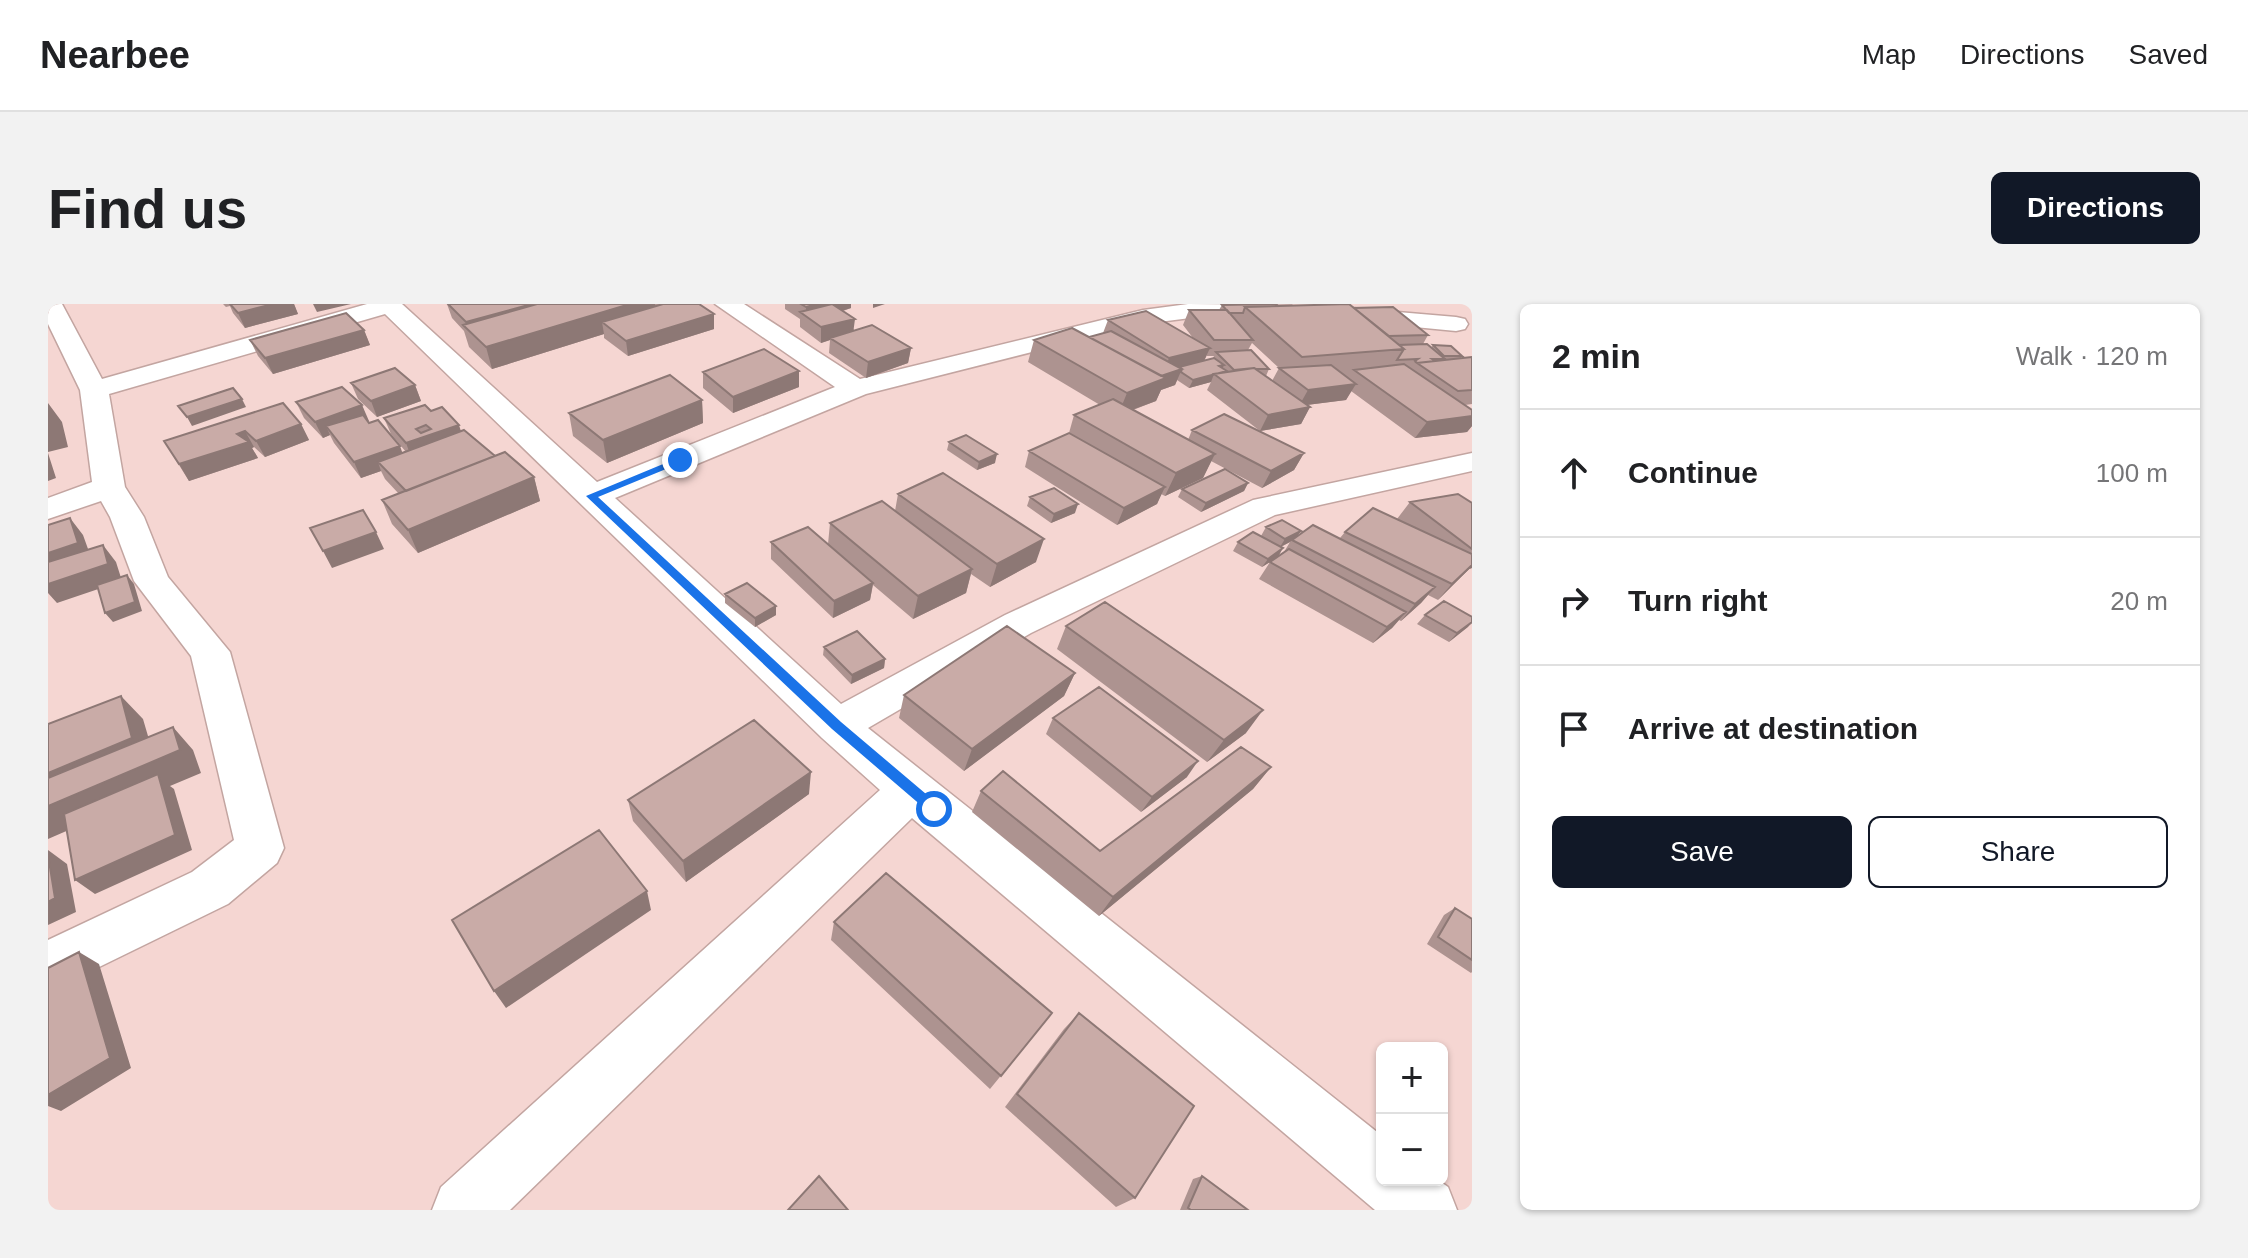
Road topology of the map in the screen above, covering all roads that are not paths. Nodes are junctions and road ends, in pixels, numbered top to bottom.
1 (50, 304) edge
2 (727, 304) edge
3 (1436, 304) edge
4 (389, 305) edge
5 (1464, 329) edge
6 (856, 388) junction
7 (94, 390) junction
8 (1472, 462) edge
9 (109, 487) junction
10 (591, 496) junction
11 (48, 509) edge
12 (837, 726) junction
13 (911, 790) junction
14 (48, 967) edge
15 (1376, 1170) edge
16 (1395, 1186) edge
17 (464, 1210) edge
18 (1425, 1210) edge

1 - 7 street
2 - 6 street
3 - 5 street
4 - 7 street
4 - 10 street
5 - 6 street
6 - 10 street
7 - 9 street
8 - 12 street
9 - 11 street
9 - 14 street
10 - 12 street
12 - 13 street
13 - 15 street
13 - 17 street
16 - 18 street

